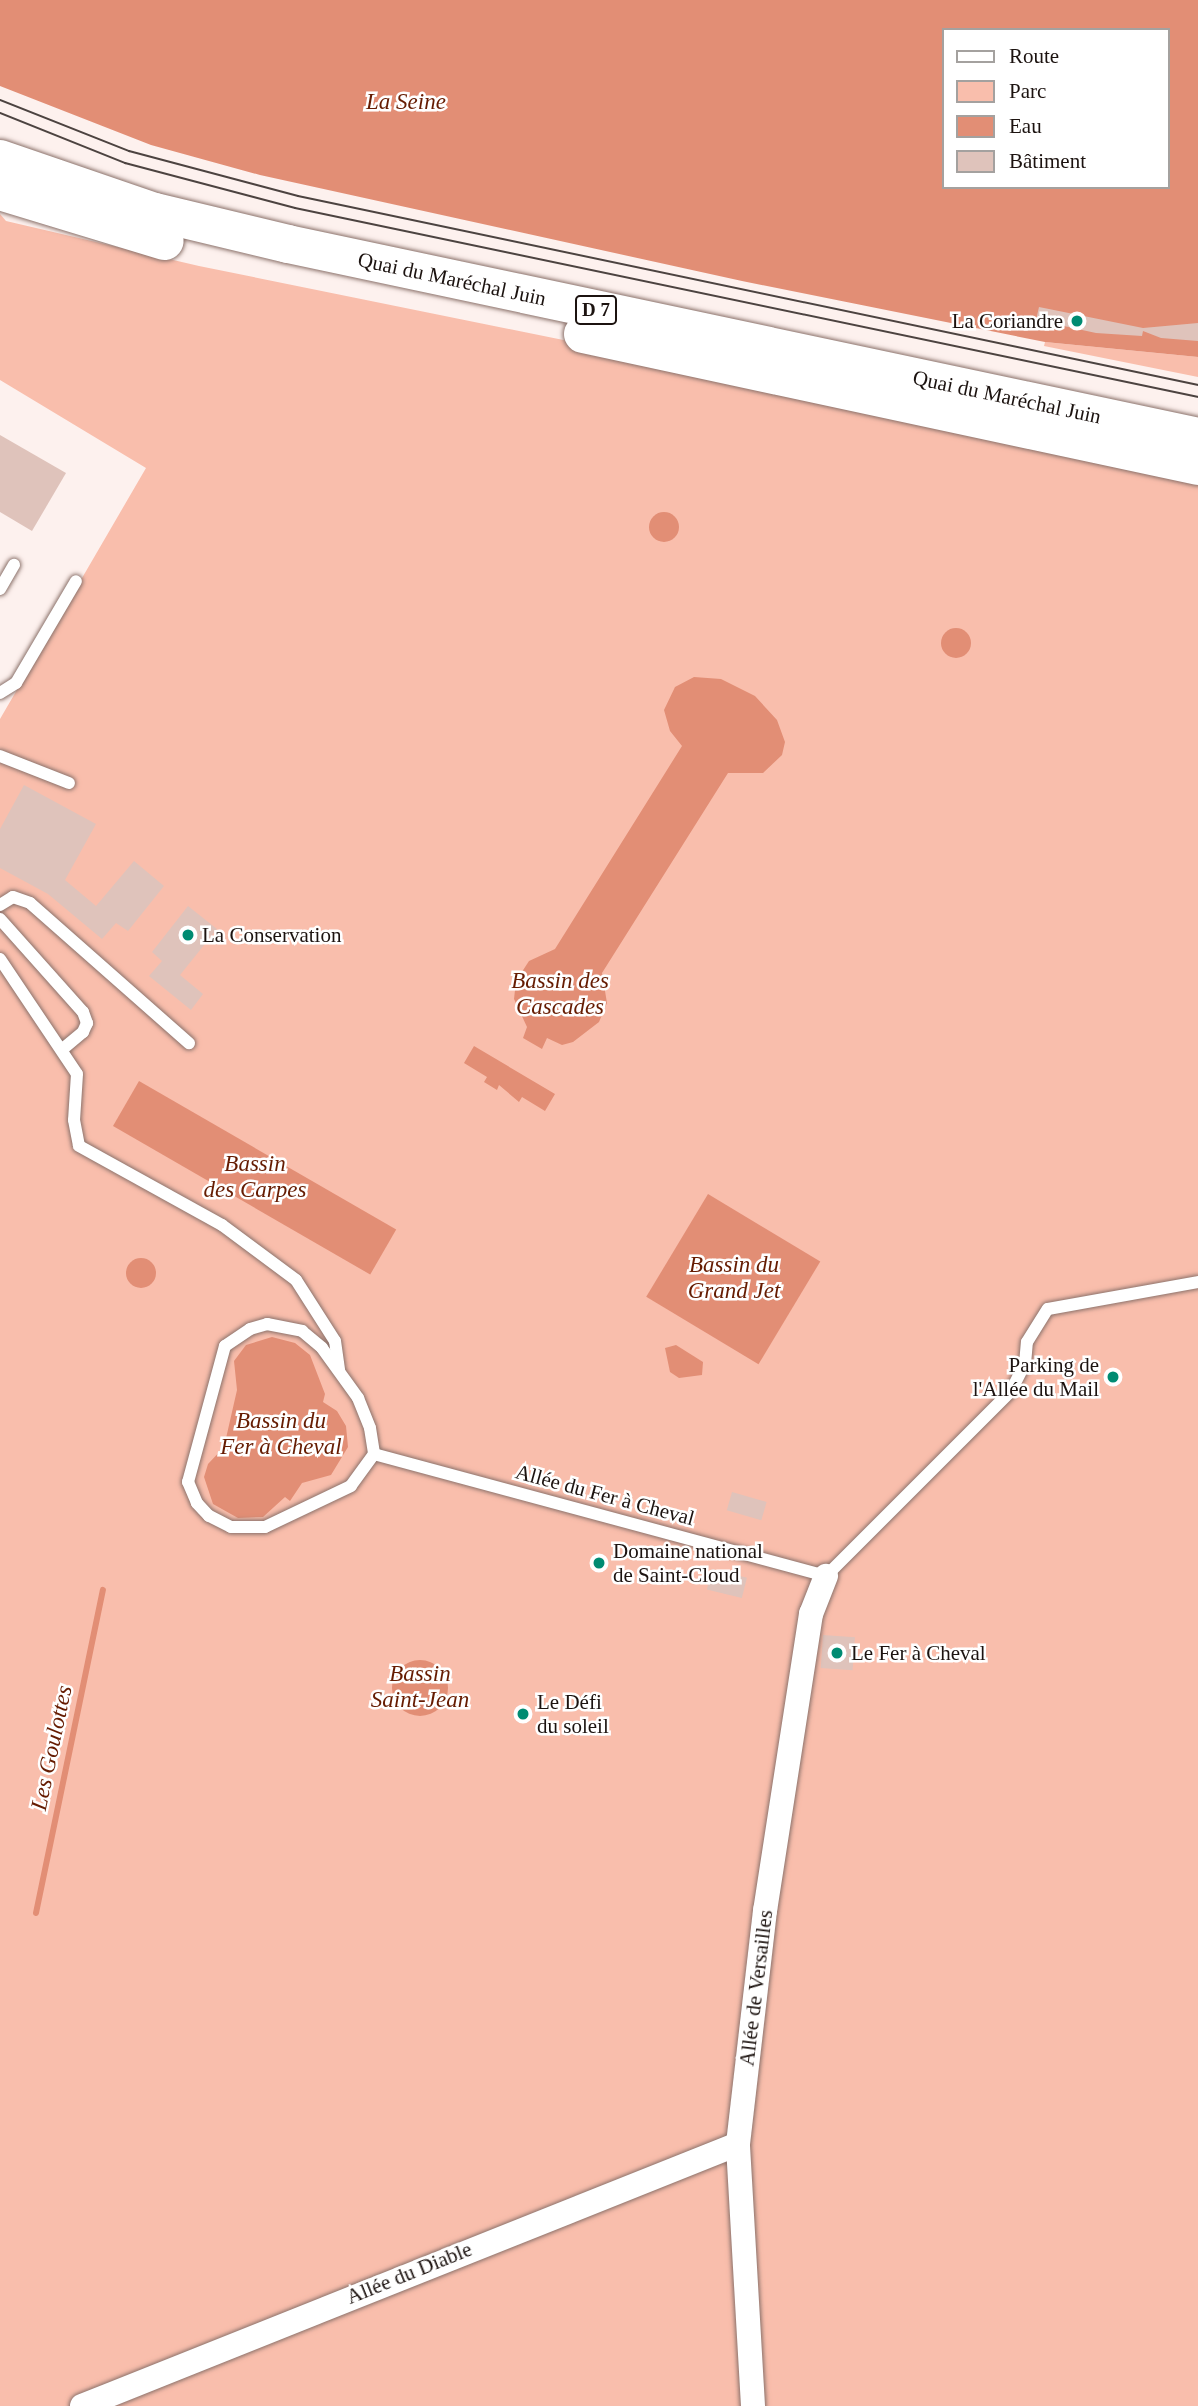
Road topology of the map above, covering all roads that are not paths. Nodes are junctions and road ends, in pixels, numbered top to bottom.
1 (0, 159) edge
2 (0, 191) edge
3 (1198, 437) edge
4 (1198, 466) edge
5 (14, 565) dead end
6 (76, 581) dead end
7 (0, 589) edge
8 (0, 693) edge
9 (0, 756) edge
10 (69, 783) dead end
11 (0, 905) edge
12 (2, 918) edge
13 (0, 959) edge
14 (189, 1042) dead end
15 (63, 1049) junction
16 (1198, 1282) edge
17 (339, 1371) junction
18 (373, 1454) junction
19 (826, 1576) junction
20 (738, 2144) junction
21 (82, 2406) edge
22 (753, 2406) edge

1 - 3 main road, Quai du Maréchal Juin / D 7
2 - 4 main road, Quai du Maréchal Juin / D 7
5 - 7 lane
6 - 8 lane
9 - 10 lane
11 - 14 lane
12 - 15 lane
13 - 15 lane
15 - 17 lane
16 - 19 lane
17 - 18 lane
17 - 18 lane
18 - 19 lane, Allée du Fer à Cheval
19 - 20 street, Allée de Versailles
20 - 21 street, Allée du Diable
20 - 22 street, Allée de Versailles

